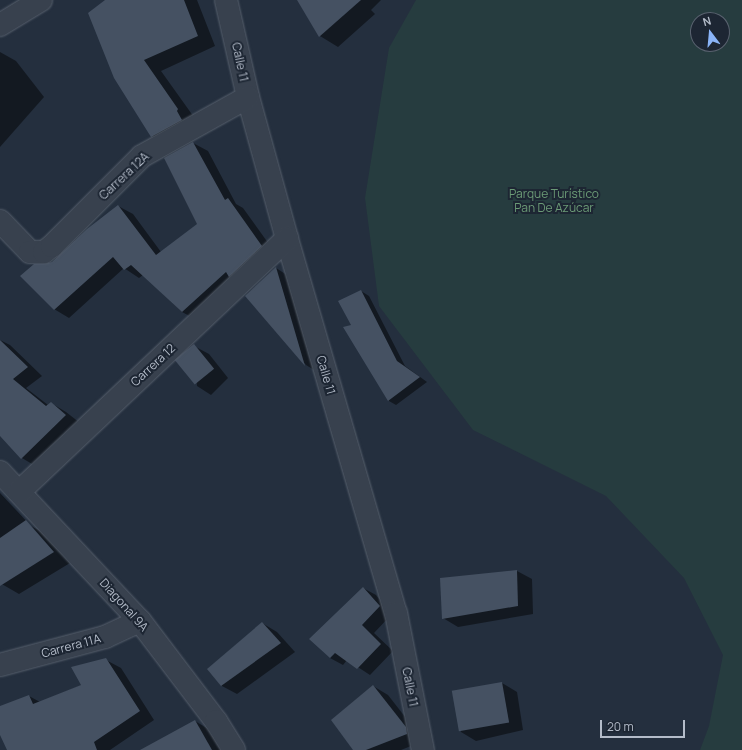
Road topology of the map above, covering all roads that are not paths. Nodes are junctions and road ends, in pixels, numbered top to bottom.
1 (41, 0) edge
2 (226, 0) edge
3 (0, 25) edge
4 (248, 97) junction
5 (0, 221) edge
6 (287, 238) junction
7 (0, 472) edge
8 (19, 492) junction
9 (140, 621) junction
10 (0, 665) edge
11 (234, 750) edge
12 (422, 750) edge

1 - 3 street
2 - 4 street, Calle 11
4 - 5 street, Carrera 12A
4 - 6 street, Calle 11
6 - 8 street, Carrera 12
6 - 12 street, Calle 11
7 - 8 street, Diagonal 9A
8 - 9 street, Diagonal 9A
9 - 10 street, Carrera 11A
9 - 11 street, Diagonal 9A

